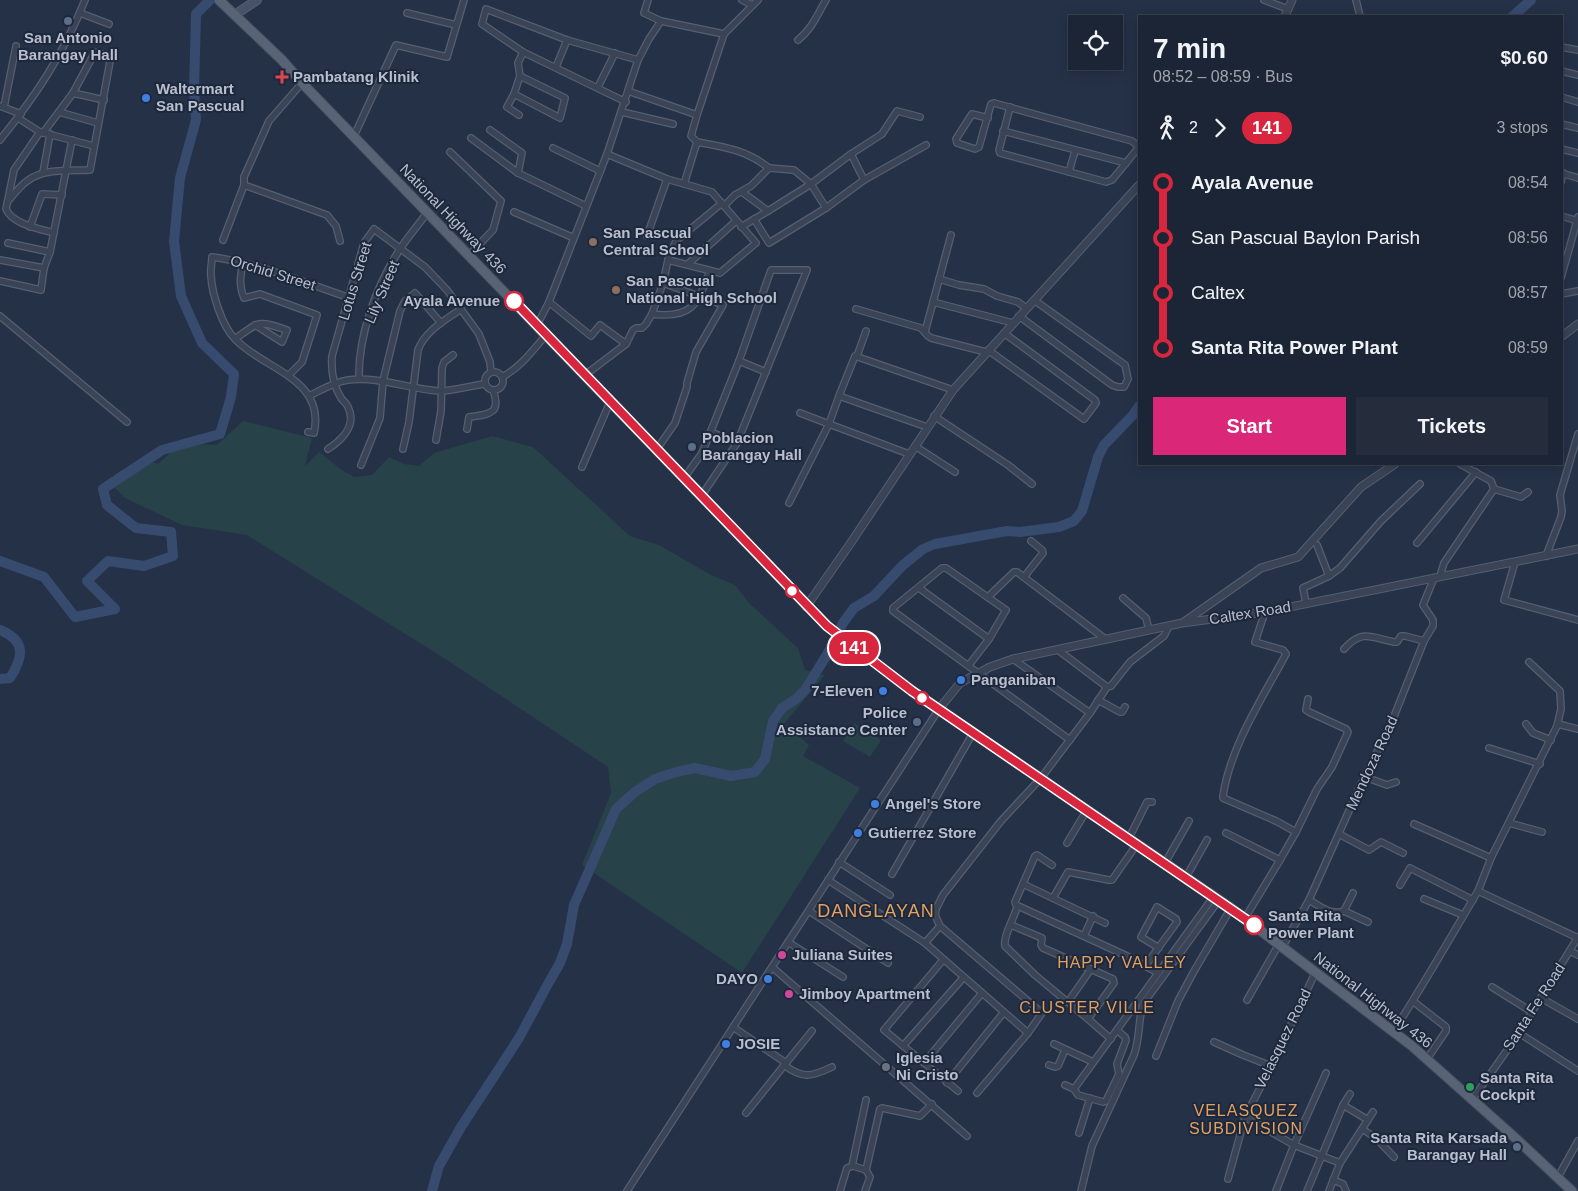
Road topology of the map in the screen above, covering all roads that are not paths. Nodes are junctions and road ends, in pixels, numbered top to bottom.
1 (85, 0) edge
2 (219, 0) edge
3 (257, 0) edge
4 (464, 0) edge
5 (648, 0) edge
6 (742, 0) edge
7 (758, 0) edge
8 (826, 0) edge
9 (1264, 0) edge
10 (1292, 0) edge
11 (1356, 0) edge
12 (752, 5) junction
13 (80, 13) junction
14 (407, 13) dead end
15 (1287, 13) edge
16 (236, 14) junction
17 (1360, 15) edge
18 (661, 21) junction
19 (109, 24) dead end
20 (456, 25) junction
21 (724, 34) junction
22 (567, 40) junction
23 (798, 40) dead end
24 (16, 46) dead end
25 (1563, 47) edge
26 (1578, 50) edge
27 (523, 52) junction
28 (614, 53) junction
29 (638, 60) junction
30 (556, 67) junction
31 (1563, 71) edge
32 (1578, 75) edge
33 (520, 76) junction
34 (302, 83) junction
35 (598, 87) junction
36 (628, 91) junction
37 (73, 92) junction
38 (514, 94) junction
39 (1563, 98) edge
40 (104, 100) junction
41 (626, 102) junction
42 (1578, 102) edge
43 (2, 107) edge
44 (1010, 107) junction
45 (59, 112) junction
46 (622, 112) junction
47 (519, 115) dead end
48 (697, 115) junction
49 (19, 116) junction
50 (920, 117) dead end
51 (988, 118) junction
52 (98, 123) junction
53 (673, 124) dead end
54 (1563, 124) edge
55 (1578, 128) edge
56 (490, 130) dead end
57 (1003, 131) junction
58 (42, 132) junction
59 (50, 134) junction
60 (354, 136) junction
61 (471, 138) dead end
62 (0, 140) edge
63 (72, 140) junction
64 (697, 142) junction
65 (926, 145) dead end
66 (94, 146) junction
67 (1138, 146) edge
68 (554, 148) dead end
69 (1138, 148) edge
70 (1563, 149) edge
71 (1075, 150) junction
72 (450, 152) dead end
73 (1578, 153) edge
74 (607, 154) junction
75 (851, 154) junction
76 (1126, 164) junction
77 (770, 168) junction
78 (600, 171) junction
79 (66, 172) junction
80 (1069, 172) junction
81 (43, 173) junction
82 (518, 173) junction
83 (1563, 173) edge
84 (1578, 178) edge
85 (667, 179) junction
86 (864, 180) junction
87 (684, 184) junction
88 (811, 184) junction
89 (244, 185) junction
90 (1138, 186) edge
91 (742, 192) junction
92 (62, 195) junction
93 (8, 201) junction
94 (723, 205) junction
95 (586, 206) junction
96 (826, 208) junction
97 (768, 210) junction
98 (514, 212) dead end
99 (428, 213) junction
100 (1563, 216) edge
101 (754, 219) junction
102 (1578, 219) edge
103 (736, 221) junction
104 (30, 227) junction
105 (741, 227) junction
106 (54, 233) junction
107 (647, 236) dead end
108 (951, 236) dead end
109 (574, 238) junction
110 (224, 240) dead end
111 (340, 241) dead end
112 (8, 243) dead end
113 (400, 249) junction
114 (50, 252) junction
115 (469, 255) junction
116 (0, 260) edge
117 (668, 260) junction
118 (243, 264) junction
119 (688, 264) junction
120 (44, 268) junction
121 (710, 271) junction
122 (1563, 271) edge
123 (939, 279) junction
124 (0, 281) edge
125 (663, 283) junction
126 (1578, 291) edge
127 (1563, 294) edge
128 (700, 296) junction
129 (350, 298) junction
130 (1034, 300) junction
131 (549, 302) junction
132 (933, 302) junction
133 (1026, 308) junction
134 (461, 309) junction
135 (856, 309) dead end
136 (652, 314) junction
137 (0, 316) edge
138 (1019, 316) junction
139 (441, 323) junction
140 (1013, 323) junction
141 (1578, 324) edge
142 (255, 325) junction
143 (537, 325) junction
144 (866, 331) dead end
145 (925, 332) junction
146 (1004, 334) junction
147 (546, 335) junction
148 (1563, 335) edge
149 (235, 339) junction
150 (626, 344) junction
151 (987, 351) junction
152 (454, 355) dead end
153 (857, 356) junction
154 (739, 361) junction
155 (491, 372) junction
156 (766, 372) junction
157 (289, 375) junction
158 (585, 376) junction
159 (502, 377) junction
160 (359, 379) junction
161 (383, 381) junction
162 (335, 383) junction
163 (484, 384) junction
164 (414, 388) junction
165 (493, 390) junction
166 (953, 390) junction
167 (441, 391) junction
168 (309, 396) junction
169 (839, 396) junction
170 (610, 402) junction
171 (800, 413) dead end
172 (934, 416) junction
173 (127, 422) dead end
174 (829, 424) junction
175 (927, 428) junction
176 (467, 429) dead end
177 (308, 432) dead end
178 (711, 432) junction
179 (1578, 434) edge
180 (436, 440) dead end
181 (737, 443) junction
182 (915, 446) junction
183 (328, 449) dead end
184 (402, 449) dead end
185 (657, 449) junction
186 (909, 454) junction
187 (361, 465) dead end
188 (1394, 465) edge
189 (1462, 465) edge
190 (582, 467) dead end
191 (955, 472) dead end
192 (1476, 472) junction
193 (684, 478) junction
194 (1032, 484) dead end
195 (1420, 484) dead end
196 (1494, 489) junction
197 (1528, 492) dead end
198 (702, 495) junction
199 (789, 504) dead end
200 (1031, 541) dead end
201 (1417, 543) dead end
202 (1317, 545) dead end
203 (1578, 549) edge
204 (1546, 556) junction
205 (1515, 562) junction
206 (1330, 576) junction
207 (1024, 577) junction
208 (1437, 577) junction
209 (919, 588) junction
210 (988, 597) junction
211 (1123, 598) dead end
212 (1306, 603) junction
213 (806, 607) junction
214 (1265, 612) junction
215 (1578, 620) edge
216 (1182, 623) junction
217 (1169, 626) junction
218 (1149, 630) junction
219 (1104, 638) junction
220 (990, 639) junction
221 (1424, 641) junction
222 (1344, 648) dead end
223 (1058, 650) junction
224 (1013, 658) junction
225 (1529, 662) dead end
226 (969, 665) junction
227 (979, 672) junction
228 (1106, 686) junction
229 (1308, 699) dead end
230 (1098, 700) junction
231 (1125, 706) dead end
232 (939, 709) junction
233 (1090, 714) junction
234 (1526, 724) dead end
235 (1558, 724) junction
236 (1578, 729) edge
237 (973, 734) junction
238 (1070, 740) junction
239 (1551, 740) junction
240 (1489, 748) dead end
241 (1540, 764) junction
242 (1365, 777) junction
243 (1041, 778) junction
244 (1396, 782) dead end
245 (1152, 802) dead end
246 (1087, 810) junction
247 (1188, 821) dead end
248 (1510, 823) junction
249 (1414, 824) dead end
250 (1226, 832) dead end
251 (1296, 832) junction
252 (1542, 832) dead end
253 (1338, 834) junction
254 (1129, 838) junction
255 (1207, 840) dead end
256 (1067, 843) dead end
257 (1137, 844) junction
258 (1402, 853) dead end
259 (1491, 858) junction
260 (1280, 860) junction
261 (839, 862) junction
262 (1166, 863) junction
263 (1052, 865) dead end
264 (892, 874) dead end
265 (1186, 877) junction
266 (828, 880) junction
267 (1023, 884) junction
268 (1400, 885) dead end
269 (1478, 891) junction
270 (1353, 893) dead end
271 (890, 895) dead end
272 (1054, 898) junction
273 (1216, 898) junction
274 (1424, 899) dead end
275 (1309, 900) junction
276 (1473, 900) junction
277 (1231, 908) junction
278 (1016, 910) dead end
279 (809, 911) junction
280 (1344, 911) junction
281 (1464, 915) junction
282 (1093, 916) junction
283 (1245, 918) junction
284 (1368, 922) dead end
285 (1106, 923) dead end
286 (1011, 925) junction
287 (940, 926) junction
288 (1084, 936) junction
289 (1578, 938) edge
290 (788, 942) junction
291 (925, 943) junction
292 (1281, 945) junction
293 (1159, 948) junction
294 (1570, 950) junction
295 (1578, 955) edge
296 (943, 960) junction
297 (888, 963) dead end
298 (1146, 965) junction
299 (772, 967) junction
300 (1091, 969) junction
301 (1158, 973) junction
302 (1315, 973) junction
303 (843, 977) dead end
304 (963, 978) junction
305 (1492, 987) dead end
306 (982, 993) junction
307 (1541, 998) junction
308 (1247, 1000) dead end
309 (1068, 1002) junction
310 (1414, 1002) junction
311 (1004, 1012) junction
312 (1532, 1012) junction
313 (1088, 1019) junction
314 (1578, 1019) edge
315 (733, 1027) junction
316 (1117, 1030) junction
317 (812, 1031) dead end
318 (1393, 1032) junction
319 (1519, 1032) junction
320 (1028, 1033) junction
321 (1111, 1039) junction
322 (1214, 1042) dead end
323 (1054, 1044) dead end
324 (903, 1046) junction
325 (1065, 1050) junction
326 (1156, 1056) dead end
327 (1426, 1059) junction
328 (1092, 1062) junction
329 (924, 1063) junction
330 (785, 1064) junction
331 (1049, 1065) dead end
332 (1271, 1066) junction
333 (832, 1067) dead end
334 (1578, 1071) edge
335 (1326, 1073) dead end
336 (948, 1083) junction
337 (1065, 1085) dead end
338 (1074, 1089) junction
339 (958, 1092) dead end
340 (977, 1093) dead end
341 (1350, 1094) dead end
342 (1090, 1098) junction
343 (866, 1100) dead end
344 (1472, 1100) junction
345 (932, 1104) junction
346 (1343, 1105) junction
347 (1373, 1112) dead end
348 (746, 1113) dead end
349 (1244, 1117) junction
350 (1368, 1120) junction
351 (1362, 1129) junction
352 (1079, 1133) dead end
353 (968, 1136) dead end
354 (1578, 1141) edge
355 (1294, 1145) junction
356 (1321, 1156) junction
357 (1394, 1157) dead end
358 (1340, 1163) junction
359 (852, 1166) junction
360 (866, 1170) junction
361 (1558, 1177) junction
362 (1228, 1179) dead end
363 (1333, 1180) junction
364 (627, 1191) edge
365 (840, 1191) edge
366 (865, 1191) edge
367 (1081, 1191) edge
368 (1276, 1191) edge
369 (1307, 1191) edge
370 (1329, 1191) edge
371 (1346, 1191) edge
372 (1572, 1191) edge

1 - 13 street
2 - 16 main road, National Highway 436
3 - 16 main road
4 - 20 street
5 - 18 street
6 - 12 street
7 - 12 street
8 - 23 street
9 - 15 street
10 - 15 street
11 - 17 street
12 - 21 street
13 - 19 street
13 - 49 street
14 - 20 street
16 - 34 main road, National Highway 436
18 - 21 street
18 - 29 street
20 - 60 street
21 - 48 street
22 - 27 street
22 - 28 street
22 - 30 street
24 - 43 street
25 - 26 street
27 - 30 street
27 - 33 street
28 - 29 street
28 - 35 street
29 - 36 street
30 - 35 street
31 - 32 street
33 - 38 street
33 - 38 street
34 - 60 main road, National Highway 436
34 - 89 street
35 - 41 street
36 - 41 street
36 - 48 street
37 - 40 street
37 - 40 street
37 - 45 street
38 - 47 street
39 - 42 street
40 - 52 street
41 - 46 street
43 - 49 street
44 - 51 street
44 - 57 street
44 - 67 street
45 - 52 street
45 - 58 street
46 - 53 street
46 - 74 street
48 - 64 street
49 - 58 street
49 - 62 street
50 - 75 street
51 - 51 street
52 - 66 street
54 - 55 street
56 - 82 street
57 - 71 street
57 - 80 street
58 - 59 street
58 - 93 street
59 - 63 street
59 - 81 street
60 - 99 main road, National Highway 436
61 - 82 street
63 - 66 street
63 - 79 street
64 - 77 street
64 - 87 street
65 - 86 street
66 - 79 street
68 - 78 street
69 - 76 street
70 - 73 street
71 - 76 street
71 - 80 street
72 - 115 street
74 - 78 street
74 - 85 street
75 - 86 street
75 - 88 street
76 - 80 street
77 - 88 street
77 - 91 street
78 - 95 street
79 - 81 street
79 - 92 street
81 - 93 street
82 - 95 street
83 - 84 street
85 - 87 street
85 - 107 street
86 - 96 street
87 - 94 street
88 - 96 street
88 - 97 street
89 - 110 street
89 - 111 street
90 - 130 street
91 - 94 street
91 - 97 street
92 - 104 street
92 - 106 street
93 - 104 street
94 - 103 street
94 - 117 street
95 - 109 street
96 - 101 street
97 - 101 street
98 - 109 street
99 - 113 street, Lily Street
99 - 115 main road, National Highway 436
100 - 102 street
101 - 105 street
102 - 122 street
103 - 105 street
103 - 119 street
104 - 106 street
105 - 121 street
106 - 114 street
108 - 123 street
109 - 131 street
112 - 114 street
113 - 129 street, Lotus Street
113 - 134 street, Lotus Street
113 - 160 street, Lily Street
114 - 120 street
115 - 143 main road, National Highway 436
116 - 120 street
117 - 119 street
117 - 125 street
118 - 129 street, Orchid Street
118 - 149 street, Orchid Street
118 - 157 street
119 - 121 street
120 - 124 street
121 - 128 street
123 - 132 street
123 - 133 street
125 - 128 street
125 - 136 street
126 - 127 street
128 - 136 street
128 - 185 street
129 - 162 street, Lotus Street
130 - 133 street
130 - 138 street
131 - 143 street
131 - 150 street
132 - 140 street
132 - 145 street
133 - 138 street
134 - 139 street
134 - 155 street, Lotus Street
135 - 145 street
136 - 150 street
137 - 173 street
138 - 140 street
139 - 161 street
139 - 164 street
140 - 146 street
141 - 148 street
142 - 142 street
142 - 149 street
143 - 147 main road, National Highway 436
144 - 153 street
145 - 151 street
146 - 151 street
146 - 151 street
147 - 158 main road, National Highway 436
147 - 159 street
149 - 157 street, Orchid Street
150 - 158 street
151 - 166 street
152 - 167 street
153 - 166 street
153 - 169 street
154 - 156 street
154 - 156 street
154 - 178 street
155 - 159 street
155 - 163 street
156 - 181 street
157 - 168 street, Orchid Street
158 - 170 main road, National Highway 436
159 - 165 street
160 - 161 street
160 - 162 street
161 - 164 street
161 - 187 street
162 - 168 street
162 - 183 street, Lotus Street
163 - 165 street
163 - 167 street
164 - 167 street
164 - 184 street
165 - 176 street
166 - 172 street
167 - 180 street
168 - 177 street, Orchid Street
169 - 174 street
169 - 175 street
170 - 185 main road, National Highway 436
170 - 190 street
171 - 174 street
172 - 175 street
172 - 194 street
174 - 186 street
174 - 199 street
175 - 182 street
178 - 181 street
178 - 193 street
179 - 204 street
181 - 198 street
182 - 186 street
182 - 191 street
185 - 193 main road, National Highway 436
186 - 213 street
188 - 216 street
189 - 192 street
192 - 196 street
192 - 201 street
193 - 198 main road, National Highway 436
195 - 206 street
196 - 197 street
196 - 208 street
198 - 213 main road, National Highway 436
200 - 207 street
202 - 206 street
203 - 204 street, Caltex Road
204 - 205 street, Caltex Road
205 - 208 street, Caltex Road
205 - 215 street
206 - 212 street
207 - 210 street
207 - 219 street
208 - 212 street, Caltex Road
208 - 221 street, Mendoza Road
209 - 210 street
209 - 220 street
209 - 226 street
210 - 220 street
211 - 218 street
212 - 214 street, Caltex Road
213 - 232 main road, National Highway 436
214 - 216 street, Caltex Road
214 - 251 street
216 - 217 street, Caltex Road
217 - 218 street, Caltex Road
217 - 228 street
218 - 219 street, Caltex Road
219 - 223 street, Caltex Road
220 - 226 street
221 - 222 street
221 - 242 street, Mendoza Road
223 - 224 street, Caltex Road
223 - 228 street
224 - 227 street, Caltex Road
224 - 233 street
225 - 235 street
226 - 227 street
227 - 232 street, Caltex Road
227 - 238 street
228 - 230 street
229 - 251 street
230 - 231 street
230 - 233 street
232 - 237 main road, National Highway 436
232 - 261 street
233 - 238 street
234 - 239 street
235 - 236 street
235 - 239 street
237 - 243 main road, National Highway 436
237 - 264 street
238 - 243 street
239 - 241 street
240 - 241 street
241 - 248 street
242 - 244 street
242 - 253 street, Mendoza Road
243 - 246 main road, National Highway 436
243 - 287 street
245 - 254 street
246 - 254 main road, National Highway 436
246 - 256 street
247 - 262 street
248 - 252 street
248 - 259 street
249 - 259 street
250 - 260 street
251 - 260 street
253 - 258 street
253 - 275 street, Mendoza Road
254 - 257 main road, National Highway 436
255 - 265 street
257 - 262 main road, National Highway 436
257 - 272 street
259 - 269 street
260 - 283 street
261 - 266 street
261 - 271 street
262 - 265 main road, National Highway 436
263 - 267 street
265 - 273 main road, National Highway 436
266 - 279 street
266 - 291 street
267 - 272 street
267 - 288 street
268 - 276 street
269 - 276 street
269 - 289 street
270 - 280 street
272 - 282 street
273 - 277 main road, National Highway 436
273 - 301 street
273 - 367 street
274 - 281 street
275 - 280 street
275 - 292 street, Mendoza Road
276 - 281 street
277 - 283 main road, National Highway 436
277 - 326 street
278 - 286 street
279 - 290 street
279 - 297 street
280 - 284 street
281 - 310 street
282 - 285 street
282 - 288 street
283 - 292 main road, National Highway 436
286 - 300 street
286 - 309 street
287 - 291 street
287 - 320 street
288 - 298 street
289 - 294 street, Santa Fe Road
290 - 299 street
290 - 303 street
291 - 296 street
292 - 302 main road, National Highway 436
292 - 308 street, Mendoza Road
293 - 293 street
293 - 298 street
294 - 295 street
294 - 307 street, Santa Fe Road
296 - 304 street
296 - 324 street
298 - 301 street
299 - 315 street
299 - 345 street
300 - 309 street
300 - 313 street
301 - 316 street
302 - 318 main road, National Highway 436
302 - 332 street, Velasquez Road
304 - 306 street
304 - 324 street
305 - 312 street
306 - 311 street
306 - 329 street
307 - 312 street, Santa Fe Road
307 - 314 street
309 - 313 street
310 - 318 street
310 - 327 street
311 - 320 street
311 - 336 street
312 - 319 street, Santa Fe Road
313 - 321 street
315 - 330 street
315 - 364 street
316 - 321 street
316 - 342 street
317 - 330 street
318 - 327 main road, National Highway 436
319 - 334 street
319 - 344 street, Santa Fe Road
320 - 340 street
321 - 328 street
322 - 332 street
323 - 325 street
324 - 329 street
325 - 328 street
325 - 331 street
327 - 344 main road, National Highway 436
328 - 338 street
329 - 336 street
330 - 333 street
330 - 348 street
332 - 349 street, Velasquez Road
335 - 355 street
336 - 339 street
337 - 338 street
338 - 342 street
341 - 346 street
342 - 352 street
343 - 359 street
344 - 361 main road, National Highway 436
345 - 353 street
345 - 360 street
346 - 350 street
346 - 356 street
347 - 350 street
349 - 355 street
349 - 362 street, Velasquez Road
350 - 351 street
351 - 357 street
351 - 358 street
354 - 361 street
355 - 356 street
355 - 368 street
356 - 358 street
356 - 369 street
358 - 363 street
359 - 360 street
359 - 365 street
360 - 366 street
361 - 372 main road, National Highway 436
363 - 370 street
363 - 371 street

